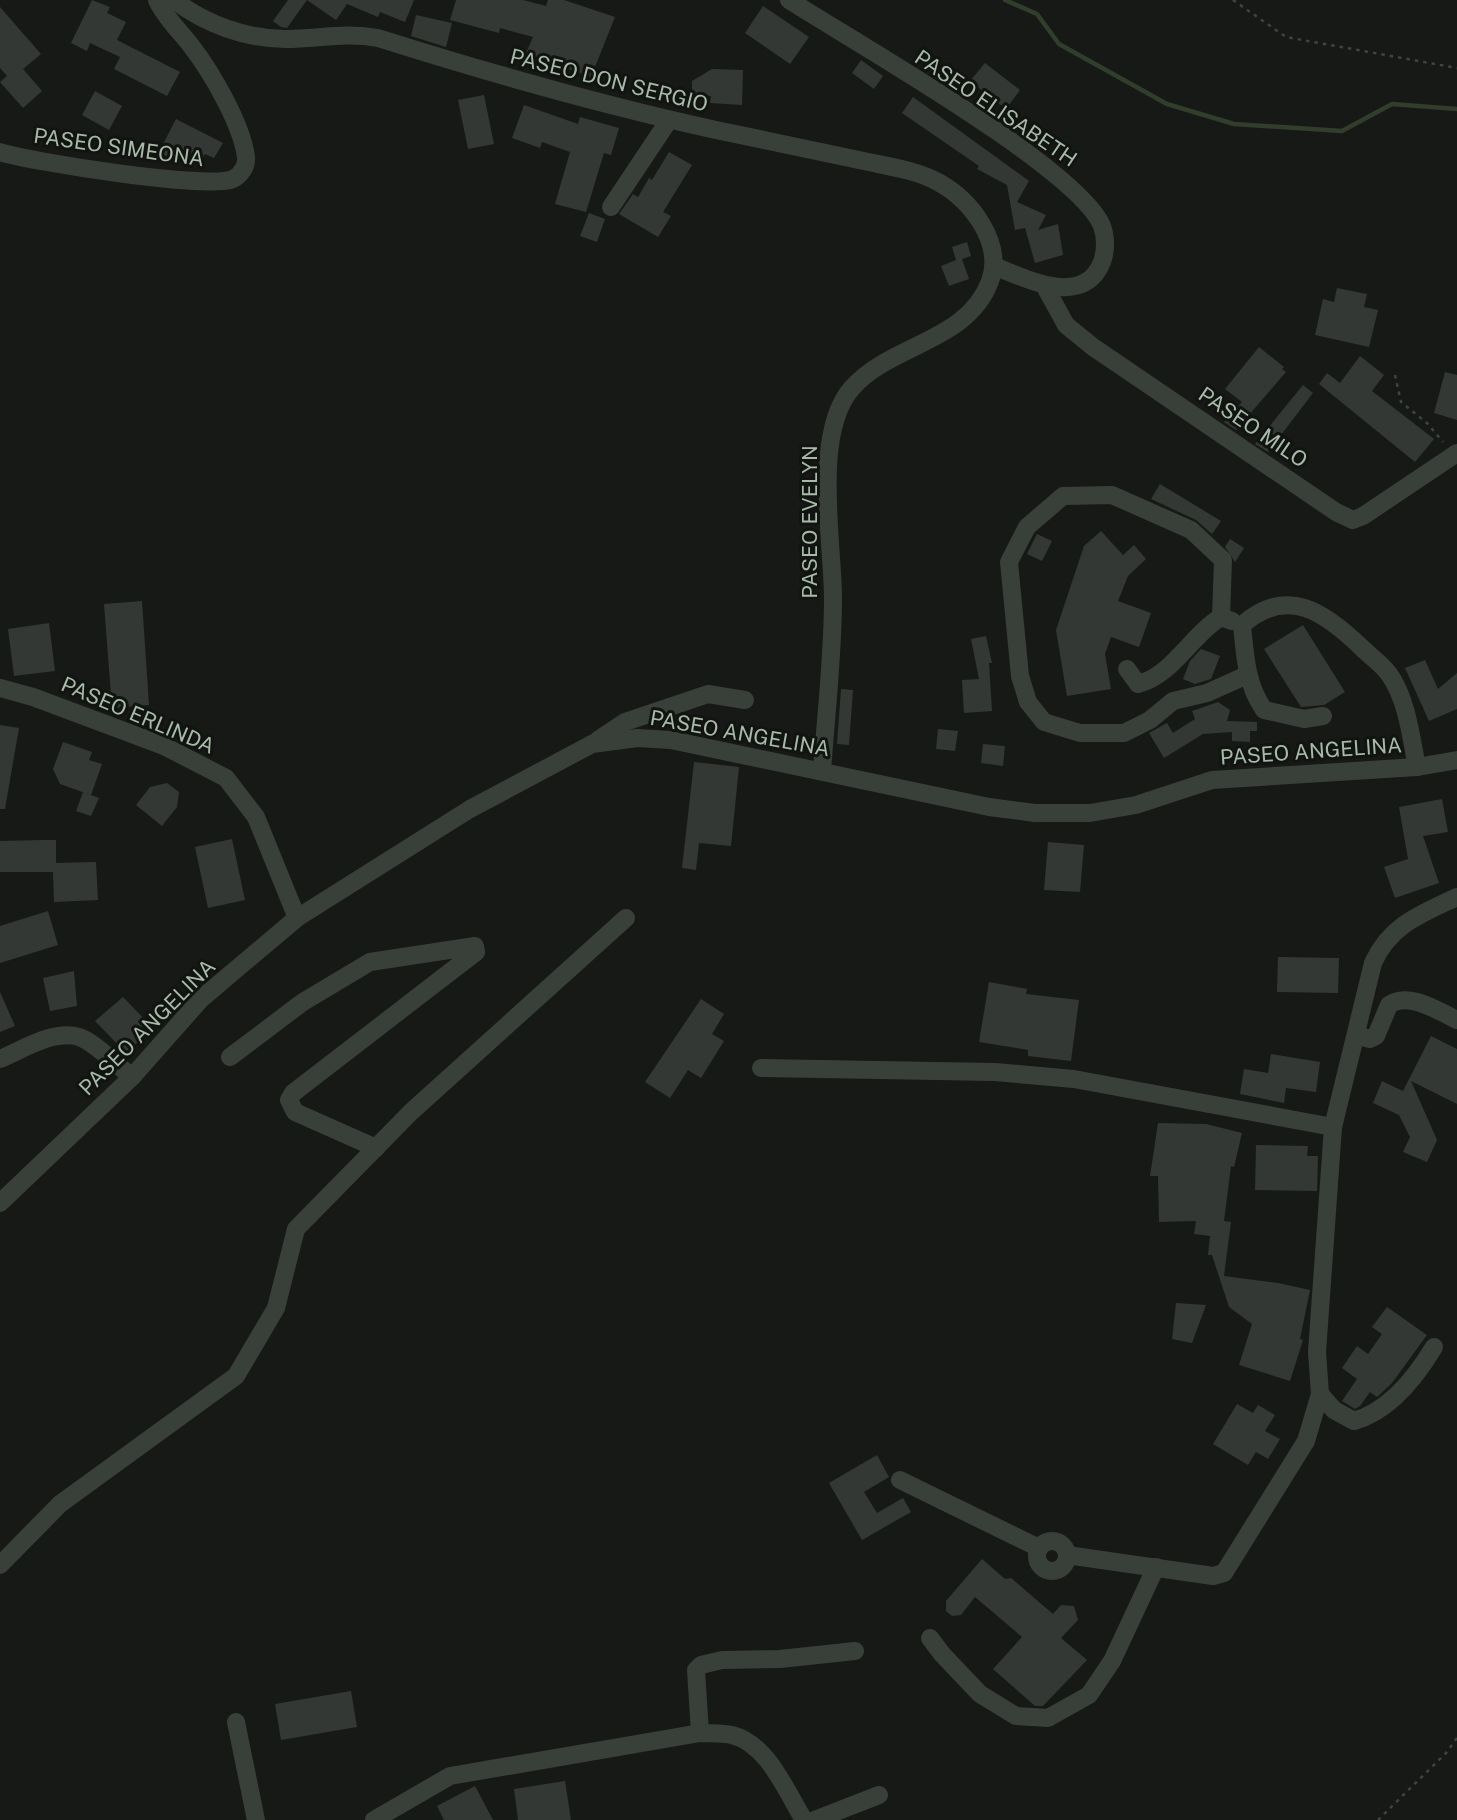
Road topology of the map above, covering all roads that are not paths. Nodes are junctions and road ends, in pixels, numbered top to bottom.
1 (158, 0) edge
2 (174, 0) edge
3 (789, 0) edge
4 (669, 120) junction
5 (0, 152) edge
6 (611, 207) dead end
7 (994, 266) junction
8 (1044, 285) junction
9 (1456, 454) edge
10 (1221, 617) junction
11 (1242, 625) junction
12 (1128, 669) dead end
13 (1247, 675) junction
14 (0, 688) edge
15 (745, 700) dead end
16 (1324, 716) dead end
17 (592, 744) junction
18 (1457, 760) edge
19 (1417, 767) junction
20 (822, 771) junction
21 (1457, 897) edge
22 (298, 918) junction
23 (626, 918) dead end
24 (1457, 1020) edge
25 (1356, 1035) junction
26 (230, 1057) dead end
27 (0, 1059) edge
28 (761, 1069) dead end
29 (132, 1077) junction
30 (1333, 1127) junction
31 (376, 1148) junction
32 (0, 1203) edge
33 (1434, 1347) dead end
34 (1320, 1394) junction
35 (900, 1479) dead end
36 (1039, 1548) junction
37 (1068, 1555) junction
38 (0, 1565) edge
39 (1156, 1567) junction
40 (930, 1638) dead end
41 (855, 1651) dead end
42 (236, 1722) dead end
43 (700, 1733) junction
44 (879, 1795) dead end
45 (256, 1820) edge
46 (374, 1820) edge
47 (804, 1820) edge
48 (815, 1820) edge

1 - 5 street, PASEO SIMEONA
2 - 4 street, PASEO DON SERGIO
3 - 8 street, PASEO ELISABETH
4 - 6 street
4 - 7 street, PASEO DON SERGIO
7 - 8 street, PASEO ELISABETH
7 - 20 street, PASEO EVELYN
8 - 9 street, PASEO MILO
10 - 11 street
10 - 12 street
10 - 13 street
11 - 13 street
11 - 19 street
13 - 16 street
14 - 22 street, PASEO ERLINDA
15 - 17 street
17 - 20 street, PASEO ANGELINA
17 - 22 street, PASEO ANGELINA
18 - 19 street, PASEO ANGELINA
19 - 20 street, PASEO ANGELINA
21 - 25 street
22 - 29 street, PASEO ANGELINA
23 - 31 street
24 - 25 street
25 - 30 street
26 - 31 street
27 - 29 street
28 - 30 street
29 - 32 street, PASEO ANGELINA
30 - 34 street
31 - 38 street
33 - 34 street
34 - 39 street
35 - 36 street
36 - 37 street
36 - 37 street
37 - 39 street
39 - 40 street
41 - 43 street
42 - 45 street
43 - 46 street
43 - 47 street
44 - 48 street

